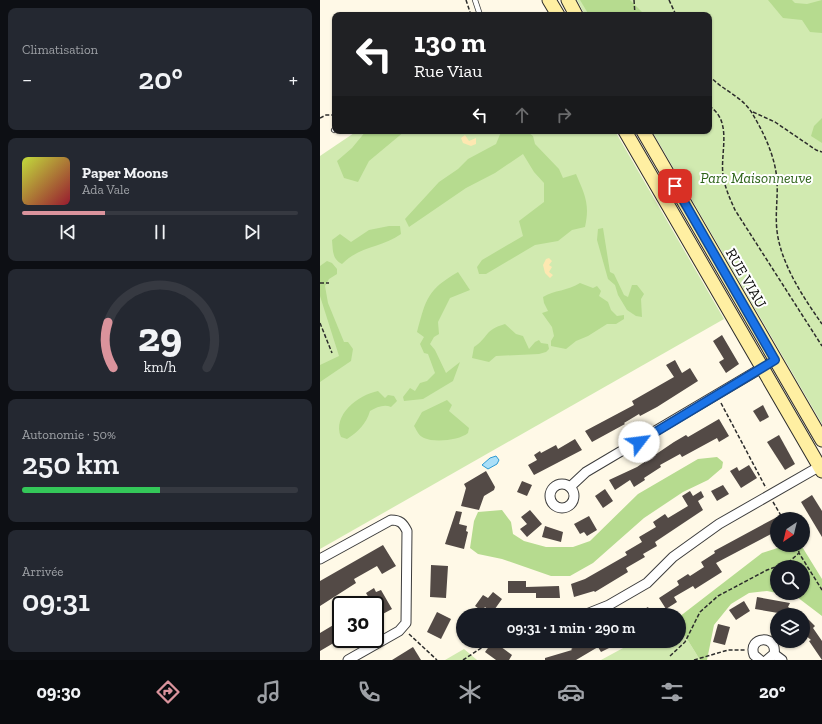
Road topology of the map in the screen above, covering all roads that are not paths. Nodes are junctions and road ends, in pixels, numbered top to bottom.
1 (475, 0) edge
2 (549, 0) edge
3 (568, 0) edge
4 (479, 12) edge
5 (556, 12) edge
6 (574, 12) edge
7 (627, 134) edge
8 (645, 134) edge
9 (775, 360) junction
10 (762, 368) junction
11 (822, 440) edge
12 (821, 467) edge
13 (570, 487) dead end
14 (320, 559) edge
15 (602, 608) edge
16 (770, 657) edge
17 (348, 660) edge
18 (760, 660) edge
19 (782, 660) edge

1 - 4 lane
2 - 5 main road
3 - 6 main road
7 - 10 main road, RUE VIAU
8 - 9 main road, RUE VIAU
9 - 10 street
9 - 11 main road, RUE VIAU
10 - 12 main road, RUE VIAU
10 - 13 street
12 - 15 street
14 - 17 street
16 - 18 street
16 - 19 street

